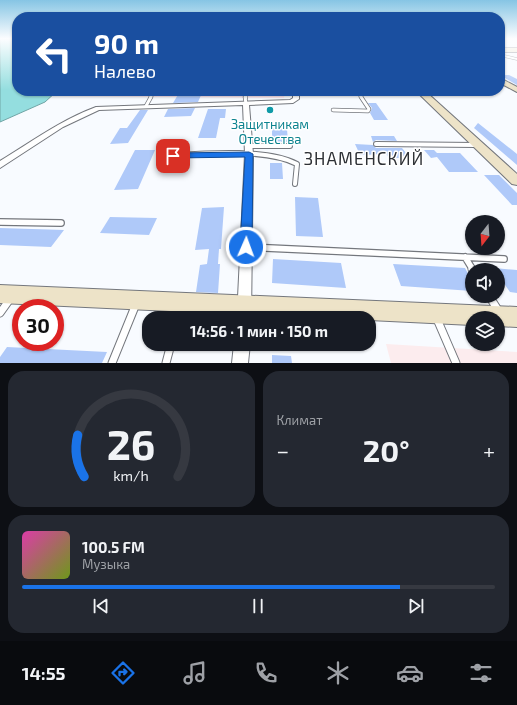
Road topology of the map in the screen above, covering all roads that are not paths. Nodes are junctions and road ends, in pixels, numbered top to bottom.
1 (507, 56) edge
2 (517, 59) edge
3 (505, 83) edge
4 (505, 90) edge
5 (517, 90) edge
6 (151, 96) edge
7 (245, 96) edge
8 (296, 96) edge
9 (361, 96) edge
10 (425, 96) edge
11 (246, 104) junction
12 (146, 106) junction
13 (333, 110) dead end
14 (376, 144) dead end
15 (478, 145) junction
16 (290, 146) dead end
17 (249, 150) junction
18 (159, 156) dead end
19 (0, 165) edge
20 (517, 181) edge
21 (295, 184) dead end
22 (0, 222) edge
23 (61, 223) dead end
24 (246, 247) junction
25 (465, 257) junction
26 (504, 259) dead end
27 (469, 263) edge
28 (6, 295) edge
29 (137, 300) junction
30 (496, 303) edge
31 (180, 310) edge
32 (212, 311) edge
33 (244, 311) edge
34 (0, 312) edge
35 (376, 313) edge
36 (435, 314) junction
37 (510, 317) edge
38 (169, 351) edge
39 (241, 351) edge
40 (112, 363) edge
41 (166, 363) edge
42 (240, 363) edge
43 (456, 363) edge

1 - 2 lane
3 - 5 main road
4 - 5 main road
6 - 12 lane
7 - 11 lane
8 - 11 street
9 - 13 lane
10 - 15 main road
11 - 12 street
11 - 17 street
12 - 19 street
14 - 15 lane
15 - 20 main road
16 - 17 lane
17 - 18 lane
17 - 21 lane
17 - 24 street
22 - 23 lane
24 - 25 lane
24 - 33 street
25 - 26 lane
25 - 27 lane
28 - 29 main road
28 - 34 lane
29 - 31 main road
29 - 40 lane
30 - 37 lane
31 - 32 main road
35 - 36 main road
36 - 37 main road
36 - 43 lane
38 - 41 lane
39 - 42 street

